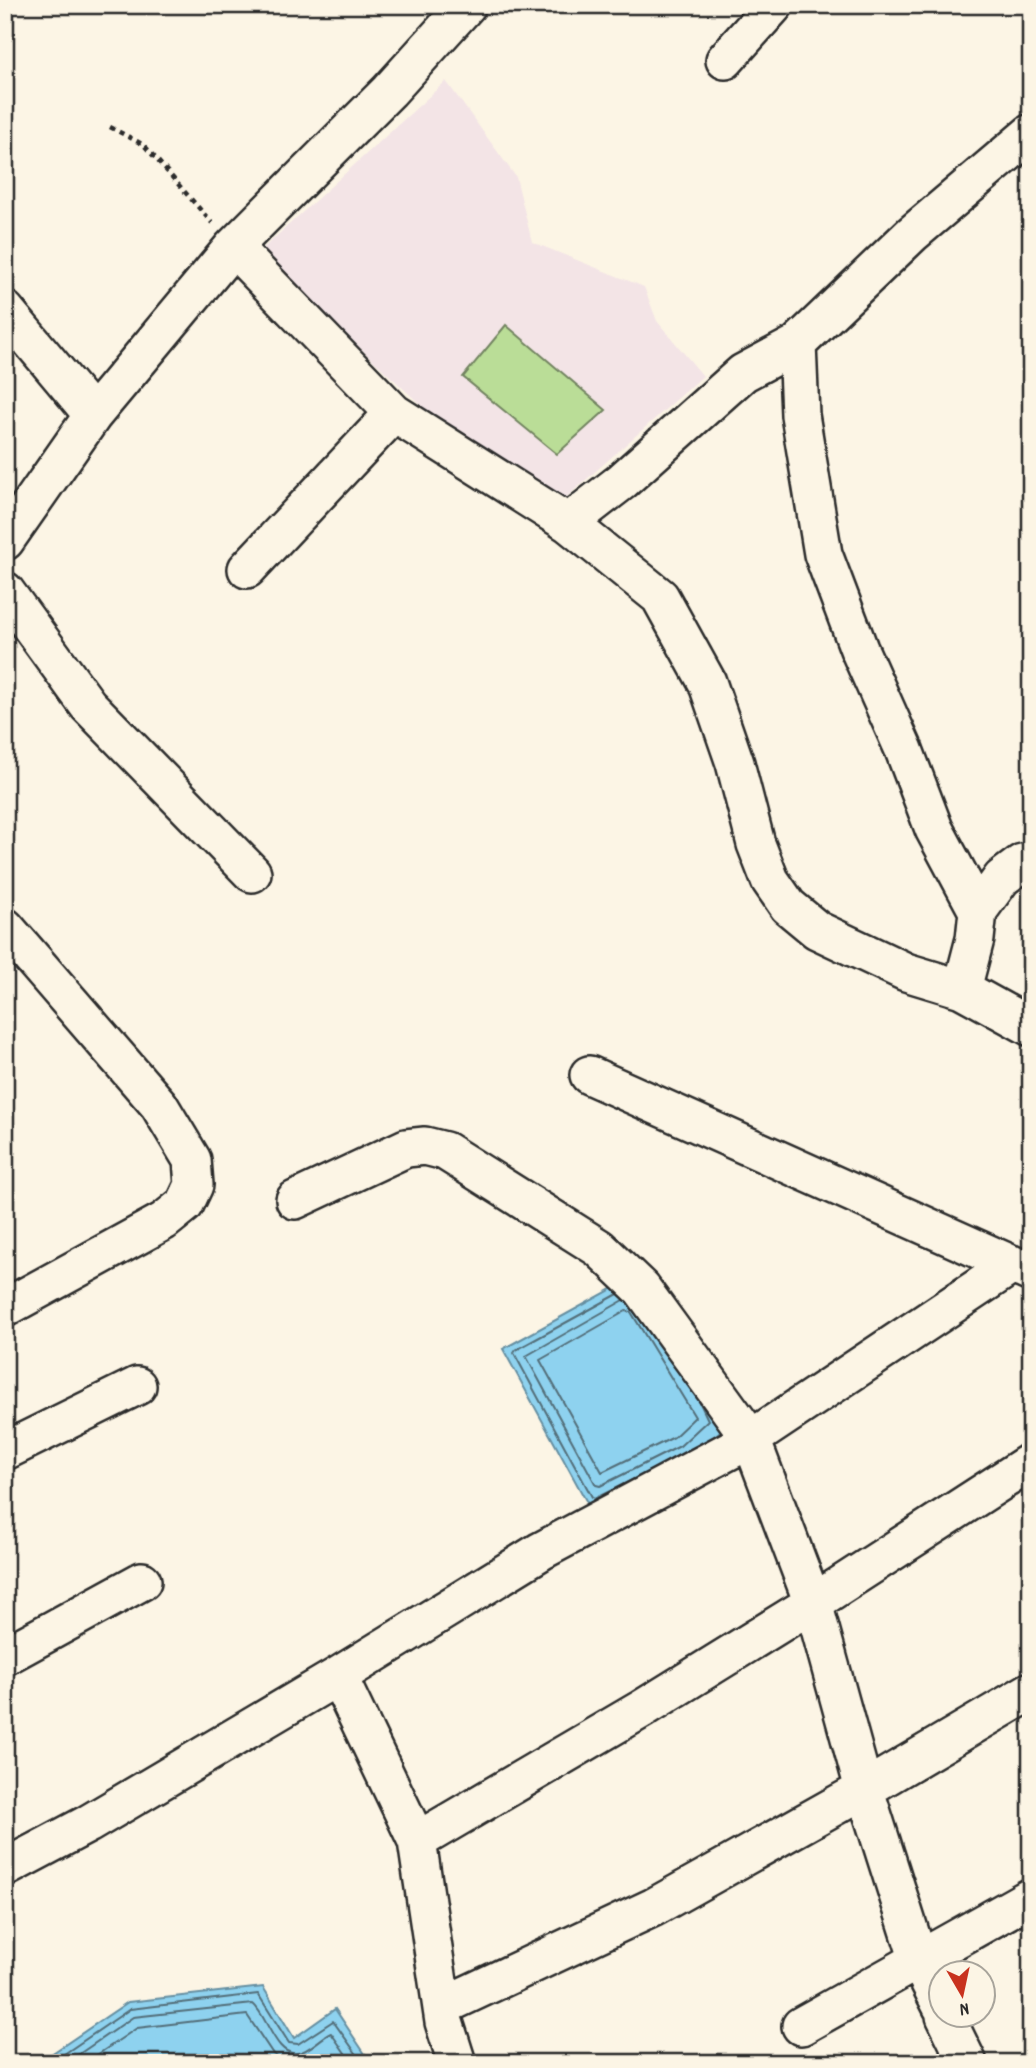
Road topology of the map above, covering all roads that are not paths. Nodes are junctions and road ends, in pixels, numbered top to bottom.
1 (467, 5) edge
2 (774, 5) edge
3 (725, 60) dead end
4 (1031, 134) edge
5 (233, 247) junction
6 (5, 310) edge
7 (797, 344) junction
8 (394, 413) junction
9 (93, 415) junction
10 (568, 523) junction
11 (5, 541) edge
12 (247, 569) dead end
13 (5, 591) edge
14 (1028, 863) edge
15 (252, 873) dead end
16 (978, 911) junction
17 (5, 927) edge
18 (962, 989) junction
19 (1031, 1027) edge
20 (589, 1074) dead end
21 (296, 1200) dead end
22 (1021, 1269) edge
23 (5, 1308) edge
24 (137, 1386) dead end
25 (751, 1439) junction
26 (5, 1451) edge
27 (1031, 1462) edge
28 (142, 1581) dead end
29 (813, 1603) junction
30 (5, 1656) edge
31 (338, 1676) junction
32 (1031, 1691) edge
33 (865, 1789) junction
34 (417, 1841) junction
35 (5, 1868) edge
36 (1031, 1896) edge
37 (919, 1961) junction
38 (928, 1979) edge
39 (443, 2006) junction
40 (801, 2025) dead end
41 (952, 2030) edge
42 (445, 2058) edge
43 (968, 2063) edge

1 - 5 street
2 - 3 street
4 - 7 street
5 - 8 street
5 - 9 street
6 - 9 street
7 - 10 street
7 - 16 street
8 - 10 street
8 - 12 street
9 - 11 street
10 - 18 street
13 - 15 street
14 - 16 street
16 - 18 street
17 - 23 street
18 - 19 street
20 - 22 street
21 - 25 street
22 - 25 street
24 - 26 street
25 - 29 street
25 - 31 street
27 - 29 street
28 - 30 street
29 - 33 street
29 - 34 street
31 - 34 street
31 - 35 street
32 - 33 street
33 - 37 street
33 - 39 street
34 - 39 street
36 - 37 street
37 - 38 street
37 - 40 street
39 - 42 street
41 - 43 street

